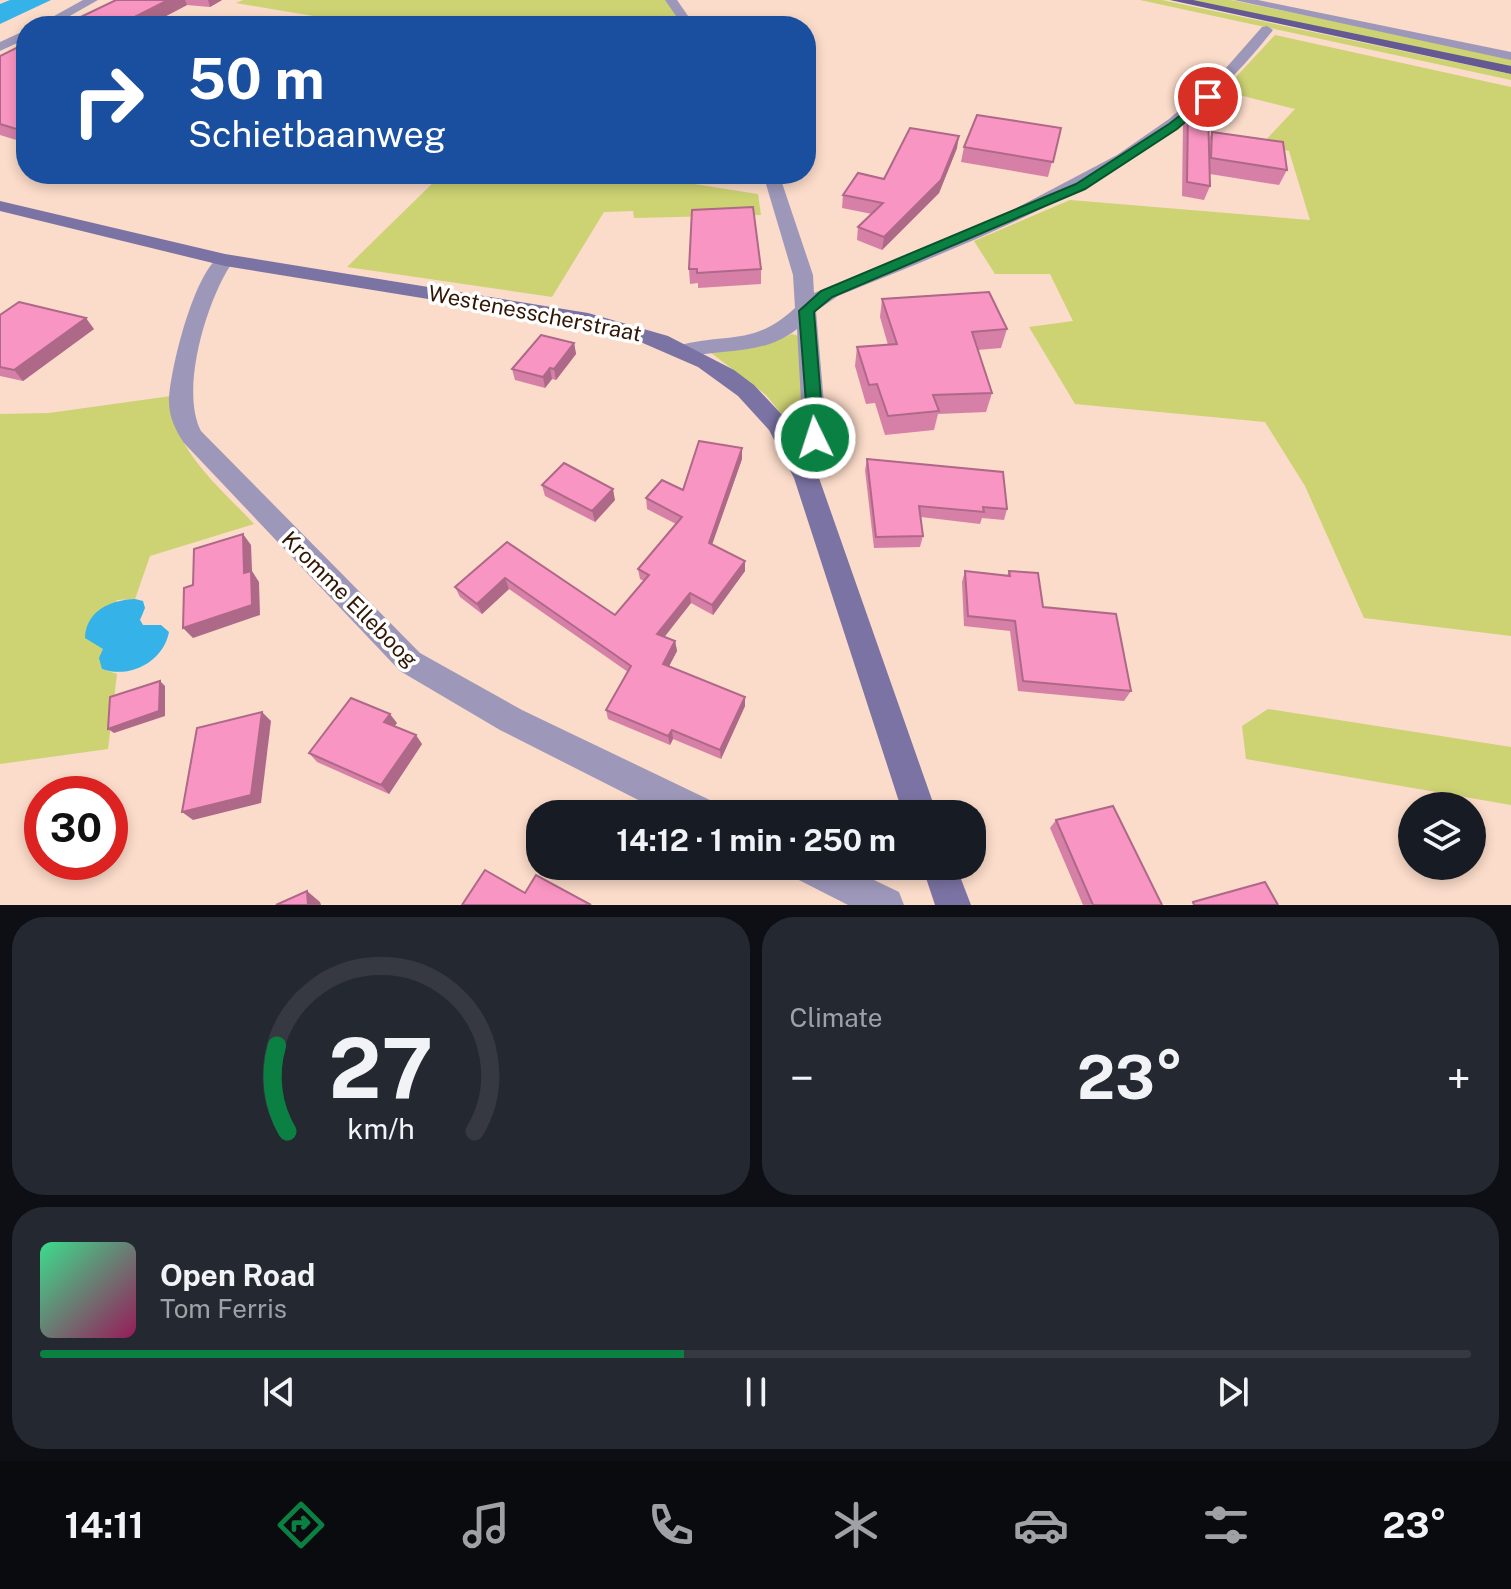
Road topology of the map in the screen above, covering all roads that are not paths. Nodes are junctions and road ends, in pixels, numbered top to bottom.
1 (92, 0) edge
2 (1176, 0) edge
3 (1240, 0) edge
4 (61, 16) edge
5 (1267, 30) dead end
6 (1511, 56) edge
7 (1511, 70) edge
8 (774, 184) edge
9 (0, 206) edge
10 (225, 260) junction
11 (807, 311) junction
12 (685, 351) junction
13 (800, 459) junction
14 (674, 800) edge
15 (915, 800) edge
16 (835, 880) edge
17 (944, 880) edge
18 (886, 905) edge
19 (953, 905) edge

1 - 4 street
2 - 7 main road
3 - 6 street
5 - 11 street
8 - 11 street
9 - 10 street, Westenesscherstraat
10 - 12 street, Westenesscherstraat
10 - 14 street, Kromme Elleboog
11 - 12 street
11 - 13 street
12 - 13 street, Westenesscherstraat
13 - 15 street, Westenesscherstraat
16 - 18 street
17 - 19 street

